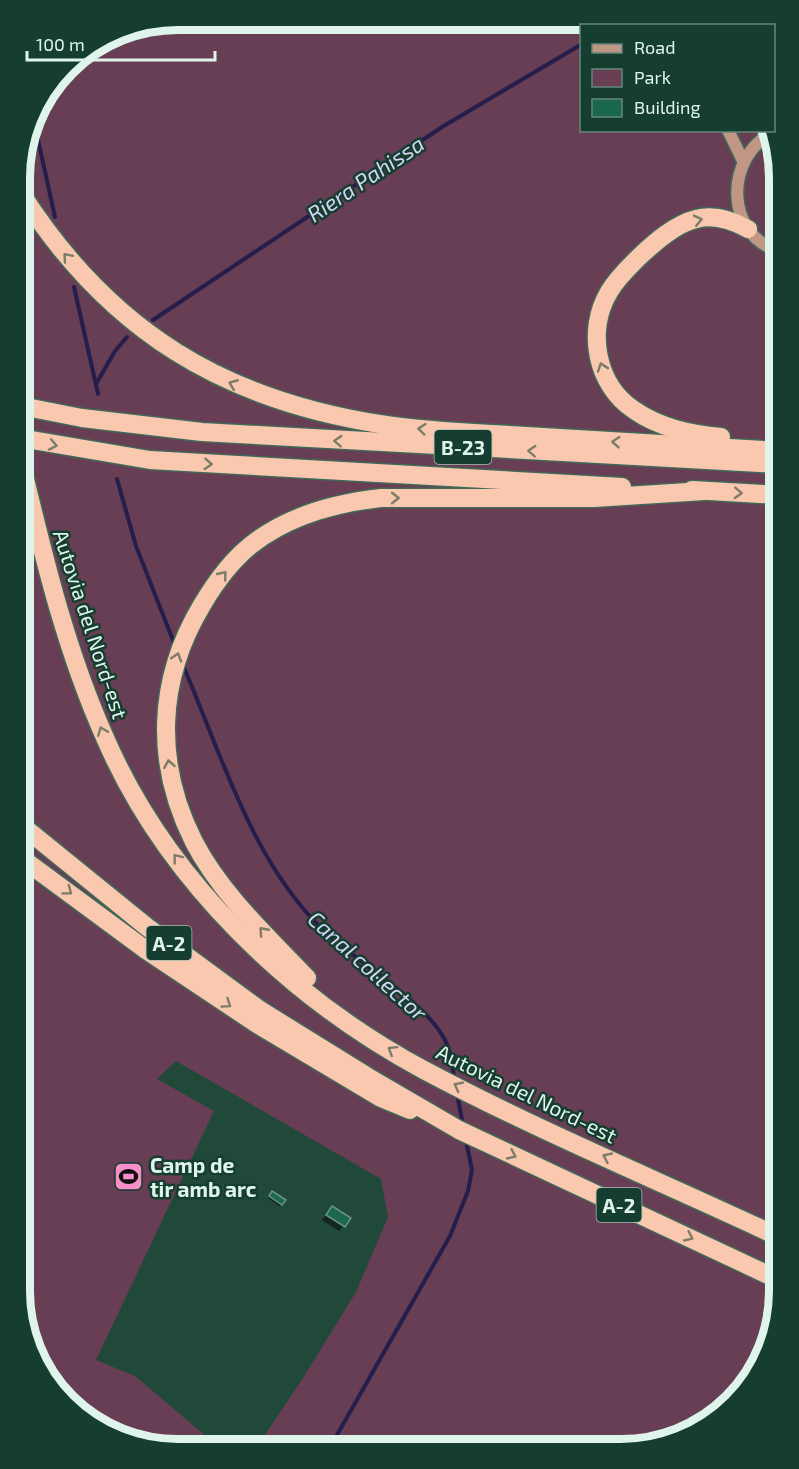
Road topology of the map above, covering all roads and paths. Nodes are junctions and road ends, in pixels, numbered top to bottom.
1 (729, 132) edge
2 (763, 138) edge
3 (742, 161) junction
4 (30, 207) edge
5 (748, 229) junction
6 (769, 246) edge
7 (30, 408) edge
8 (30, 440) edge
9 (769, 440) edge
10 (769, 450) edge
11 (769, 463) edge
12 (704, 491) junction
13 (769, 494) edge
14 (30, 497) edge
15 (30, 832) edge
16 (30, 864) edge
17 (346, 1020) junction
18 (388, 1094) junction
19 (769, 1231) edge
20 (769, 1275) edge

1 - 3 main road
2 - 3 main road
3 - 5 main road
10 -> 4 highway
5 - 6 main road
9 -> 5 highway
11 -> 7 highway, B-23
8 -> 12 highway, B-23
12 -> 13 highway, B-23
17 -> 12 highway
17 -> 14 highway, Autovia del Nord-est / A-2
15 - 18 highway, A-2
16 -> 18 highway
19 -> 17 highway, Autovia del Nord-est / A-2
18 -> 20 highway, A-2

